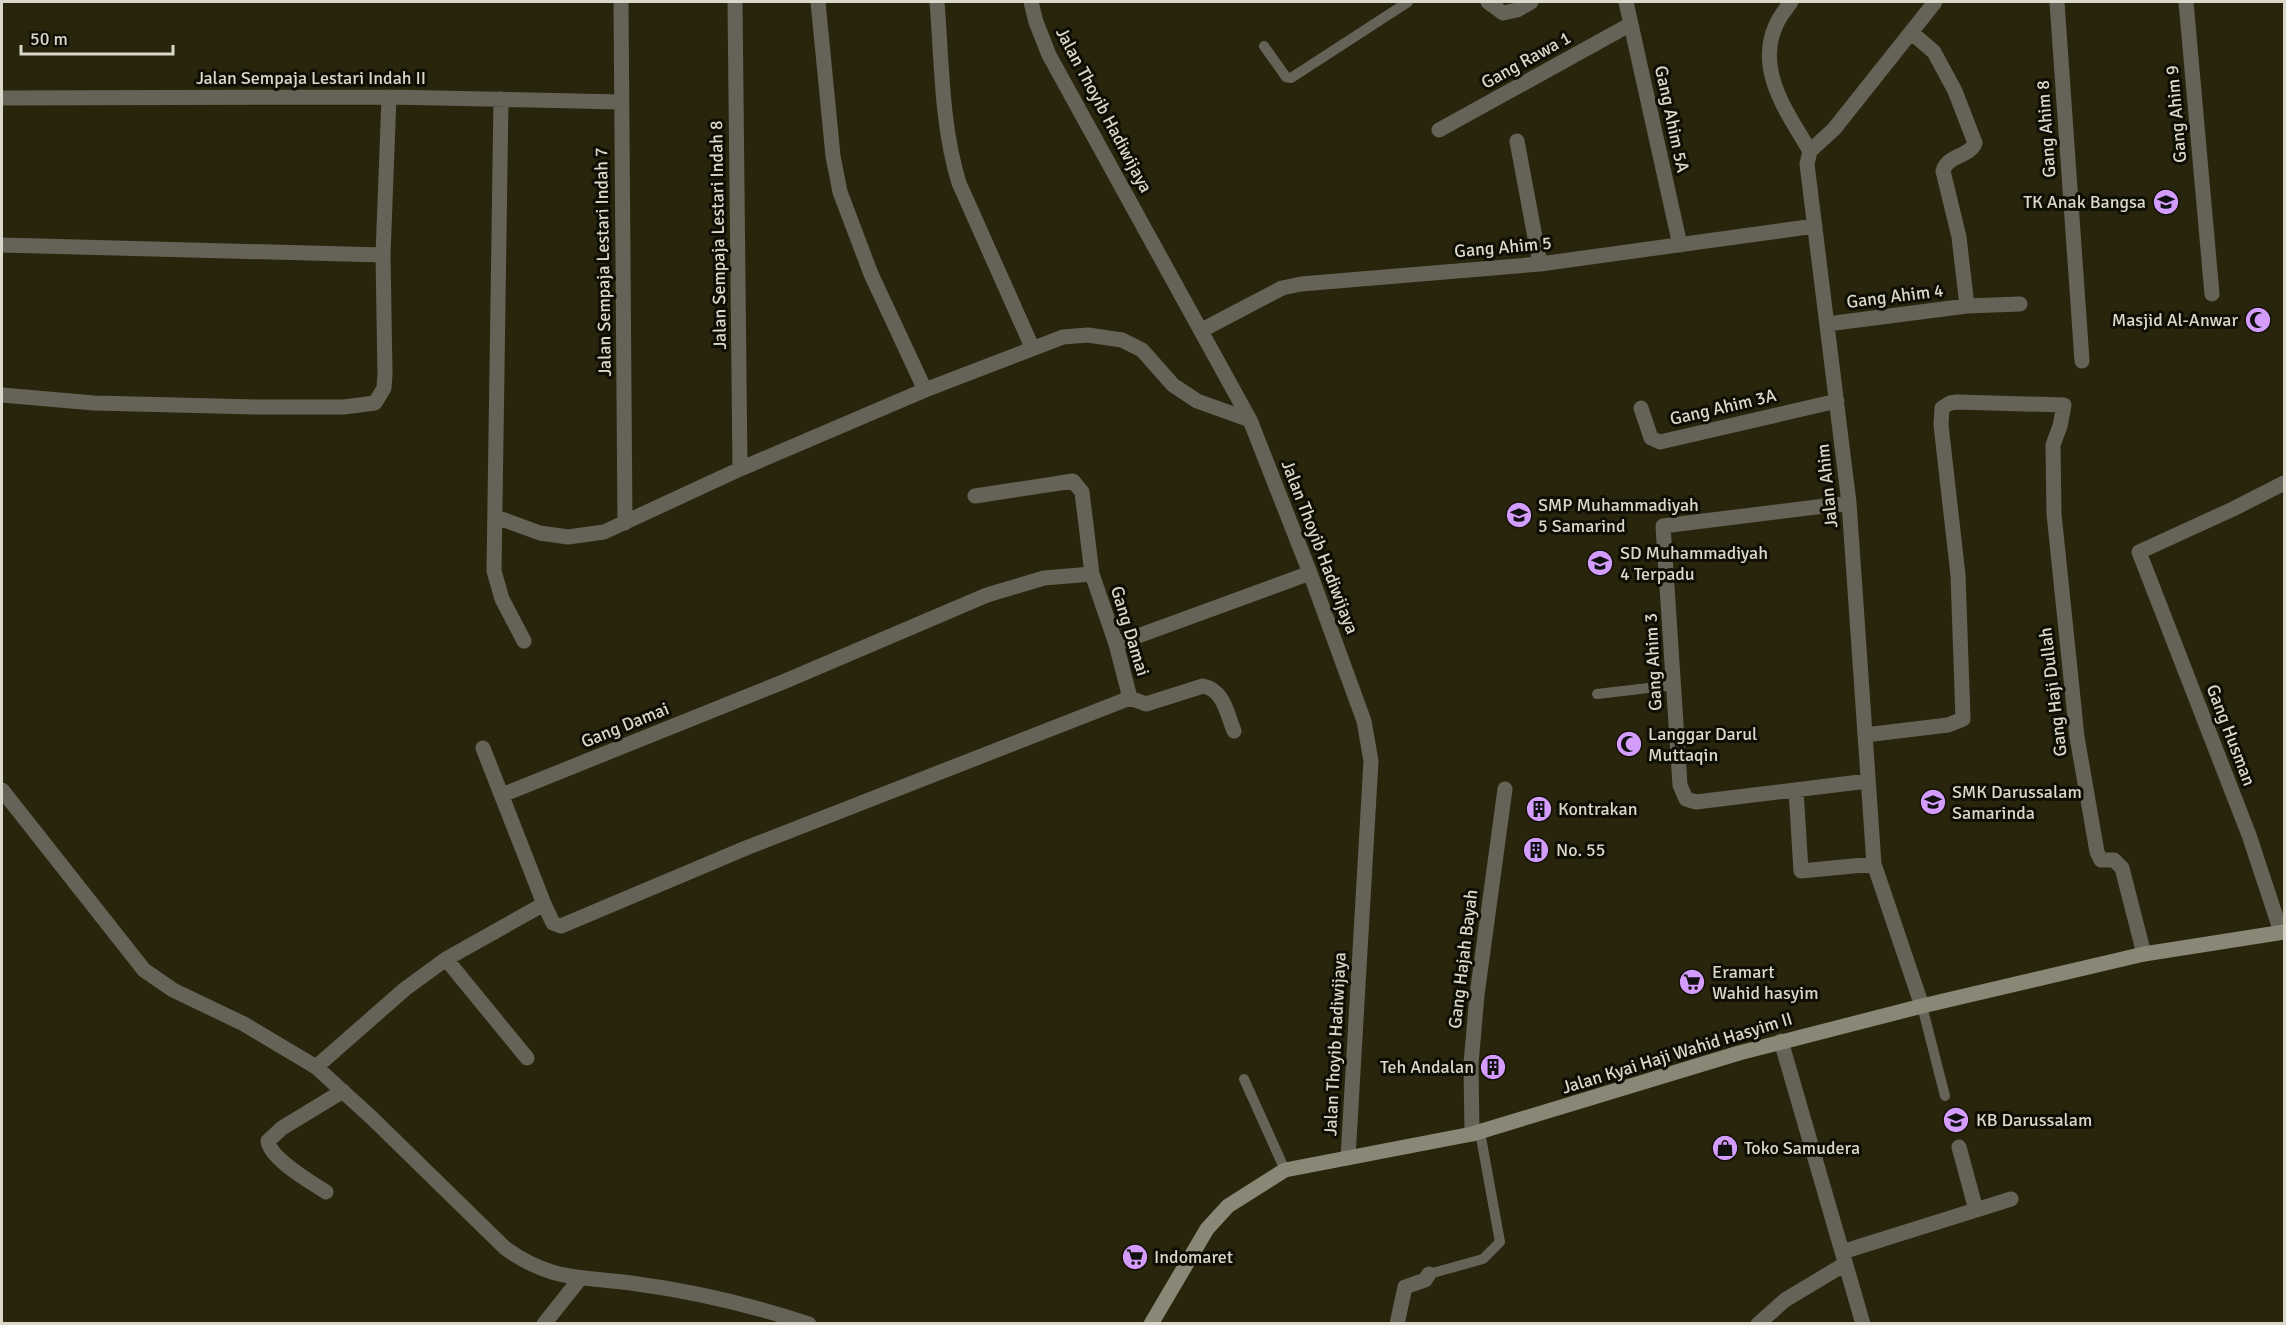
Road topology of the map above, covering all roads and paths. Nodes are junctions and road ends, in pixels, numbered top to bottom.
1 (621, 2) edge
2 (735, 2) edge
3 (818, 2) edge
4 (938, 2) edge
5 (1031, 2) edge
6 (1408, 2) edge
7 (1488, 2) edge
8 (1531, 2) edge
9 (1626, 2) edge
10 (1791, 2) edge
11 (1935, 2) edge
12 (2057, 2) edge
13 (2186, 2) edge
14 (1631, 24) junction
15 (1912, 33) junction
16 (1264, 46) dead end
17 (389, 97) junction
18 (2, 98) edge
19 (501, 99) junction
20 (621, 102) junction
21 (1439, 130) dead end
22 (1517, 141) dead end
23 (1810, 151) junction
24 (1815, 226) junction
25 (2, 245) edge
26 (1680, 245) junction
27 (383, 255) junction
28 (1539, 264) junction
29 (2212, 294) dead end
30 (2020, 304) dead end
31 (1967, 306) junction
32 (1827, 324) junction
33 (1202, 330) junction
34 (1032, 347) junction
35 (2082, 361) dead end
36 (925, 390) junction
37 (2, 395) edge
38 (1837, 401) junction
39 (1641, 408) dead end
40 (1250, 420) junction
41 (740, 469) junction
42 (2284, 483) edge
43 (975, 496) dead end
44 (1850, 503) junction
45 (496, 517) junction
46 (625, 523) junction
47 (1310, 573) junction
48 (1092, 574) junction
49 (524, 641) dead end
50 (1116, 644) junction
51 (1674, 685) junction
52 (1597, 694) dead end
53 (1130, 698) junction
54 (1234, 731) dead end
55 (1865, 735) junction
56 (483, 748) dead end
57 (1868, 781) junction
58 (1505, 789) dead end
59 (2, 790) edge
60 (1796, 790) junction
61 (502, 795) junction
62 (1874, 864) junction
63 (543, 904) junction
64 (2283, 932) edge
65 (2145, 954) junction
66 (446, 959) junction
67 (1922, 1006) junction
68 (1780, 1041) junction
69 (527, 1058) dead end
70 (316, 1067) junction
71 (1244, 1079) dead end
72 (343, 1091) junction
73 (1945, 1096) dead end
74 (1476, 1133) junction
75 (1959, 1148) dead end
76 (1348, 1158) junction
77 (1285, 1170) junction
78 (326, 1192) dead end
79 (2011, 1199) dead end
80 (1976, 1210) junction
81 (1843, 1258) junction
82 (1429, 1274) joint
83 (579, 1280) junction
84 (544, 1323) edge
85 (810, 1323) edge
86 (1151, 1323) edge
87 (1397, 1323) edge
88 (1758, 1323) edge
89 (1863, 1323) edge

1 - 20 street, Jalan Sempaja Lestari Indah 7
2 - 41 street, Jalan Sempaja Lestari Indah 8
3 - 36 street
4 - 34 street
5 - 33 street, Jalan Thoyib Hadiwijaya
6 - 16 lane
7 - 8 street
9 - 14 street, Gang Ahim 5A
10 - 23 street
11 - 15 street
12 - 35 street, Gang Ahim 8
13 - 29 street, Gang Ahim 9
14 - 21 street, Gang Rawa 1
14 - 26 street, Gang Ahim 5A
15 - 23 street
15 - 31 street, Gang Ahim 4
17 - 18 street, Jalan Sempaja Lestari Indah II
17 - 19 street, Jalan Sempaja Lestari Indah II
17 - 27 street
19 - 20 street, Jalan Sempaja Lestari Indah II
19 - 45 street
20 - 46 street, Jalan Sempaja Lestari Indah 7
22 - 28 street
23 - 24 street, Jalan Ahim
24 - 26 street, Gang Ahim 5
24 - 32 street, Jalan Ahim
25 - 27 street
26 - 28 street, Gang Ahim 5
27 - 37 street
28 - 33 street, Gang Ahim 5
30 - 31 street, Gang Ahim 4
31 - 32 street, Gang Ahim 4
32 - 38 street, Jalan Ahim
33 - 40 street, Jalan Thoyib Hadiwijaya
34 - 36 street
34 - 40 street
36 - 41 street
38 - 39 street, Gang Ahim 3A
38 - 44 street, Jalan Ahim
40 - 47 street, Jalan Thoyib Hadiwijaya
41 - 46 street
42 - 64 street, Gang Husman
43 - 48 street
44 - 51 street, Gang Ahim 3
44 - 55 street, Jalan Ahim
45 - 46 street
45 - 49 street
47 - 50 street
47 - 76 street, Jalan Thoyib Hadiwijaya
48 - 50 street, Gang Damai
48 - 61 street, Gang Damai
50 - 53 street, Gang Damai
51 - 52 lane
51 - 60 street, Gang Ahim 3
53 - 54 street
53 - 63 street, Gang Damai
55 - 57 street, Jalan Ahim
55 - 65 street, Gang Haji Dullah
56 - 61 street
57 - 60 street, Gang Ahim 3
57 - 62 street, Jalan Ahim
58 - 74 street, Gang Hajah Bayah
59 - 70 street
60 - 62 street
61 - 63 street, Gang Damai
62 - 67 street, Jalan Ahim
63 - 66 street
64 - 65 street, Jalan Kyai Haji Wahid Hasyim II
65 - 67 street, Jalan Kyai Haji Wahid Hasyim II
66 - 69 street
66 - 70 street
67 - 68 street, Jalan Kyai Haji Wahid Hasyim II
67 - 73 lane
68 - 74 street, Jalan Kyai Haji Wahid Hasyim II
68 - 81 street
70 - 72 street
71 - 77 lane
72 - 78 street
72 - 83 street
74 - 76 street, Jalan Kyai Haji Wahid Hasyim II
74 - 82 lane
75 - 80 street
76 - 77 street, Jalan Kyai Haji Wahid Hasyim II
77 - 86 street, Jalan Kyai Haji Wahid Hasyim II
79 - 80 street
80 - 81 street
81 - 88 street
81 - 89 street
82 - 87 street
83 - 84 street
83 - 85 street

